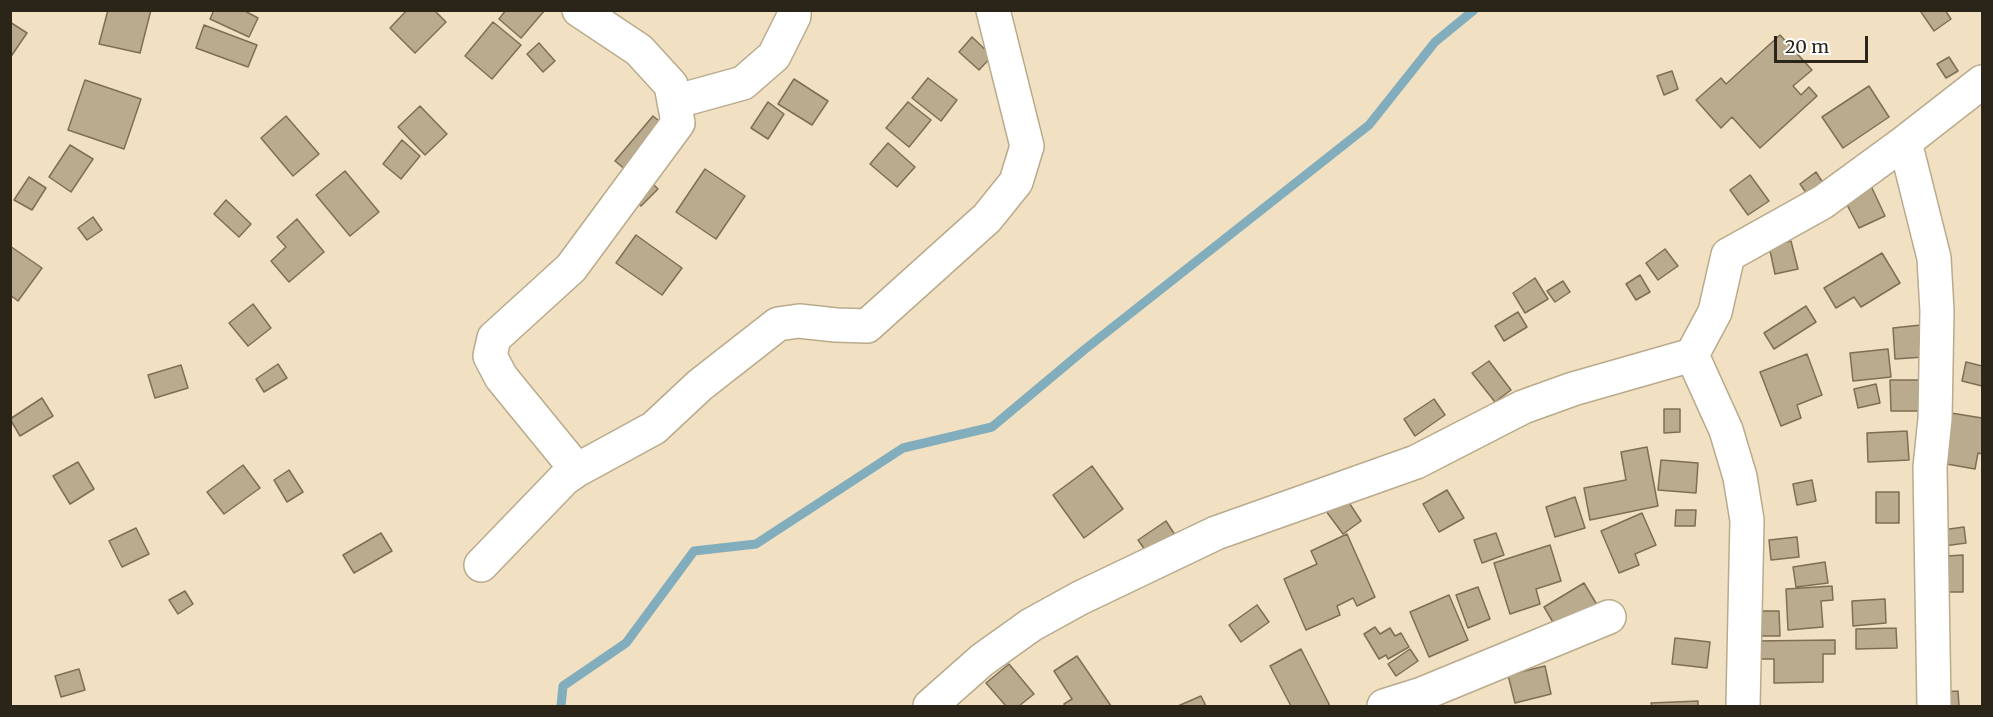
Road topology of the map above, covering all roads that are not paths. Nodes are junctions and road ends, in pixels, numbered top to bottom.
1 (579, 10) edge
2 (794, 10) edge
3 (993, 10) edge
4 (1983, 82) edge
5 (674, 102) junction
6 (1905, 142) junction
7 (1692, 355) junction
8 (577, 470) junction
9 (481, 565) dead end
10 (1609, 617) dead end
11 (930, 706) edge
12 (1384, 706) edge
13 (1743, 706) edge
14 (1934, 706) edge

1 - 5 street
2 - 5 street
3 - 8 street
4 - 6 street
5 - 8 street
6 - 7 street
6 - 14 street
7 - 11 street
7 - 13 street
8 - 9 street
10 - 12 street

